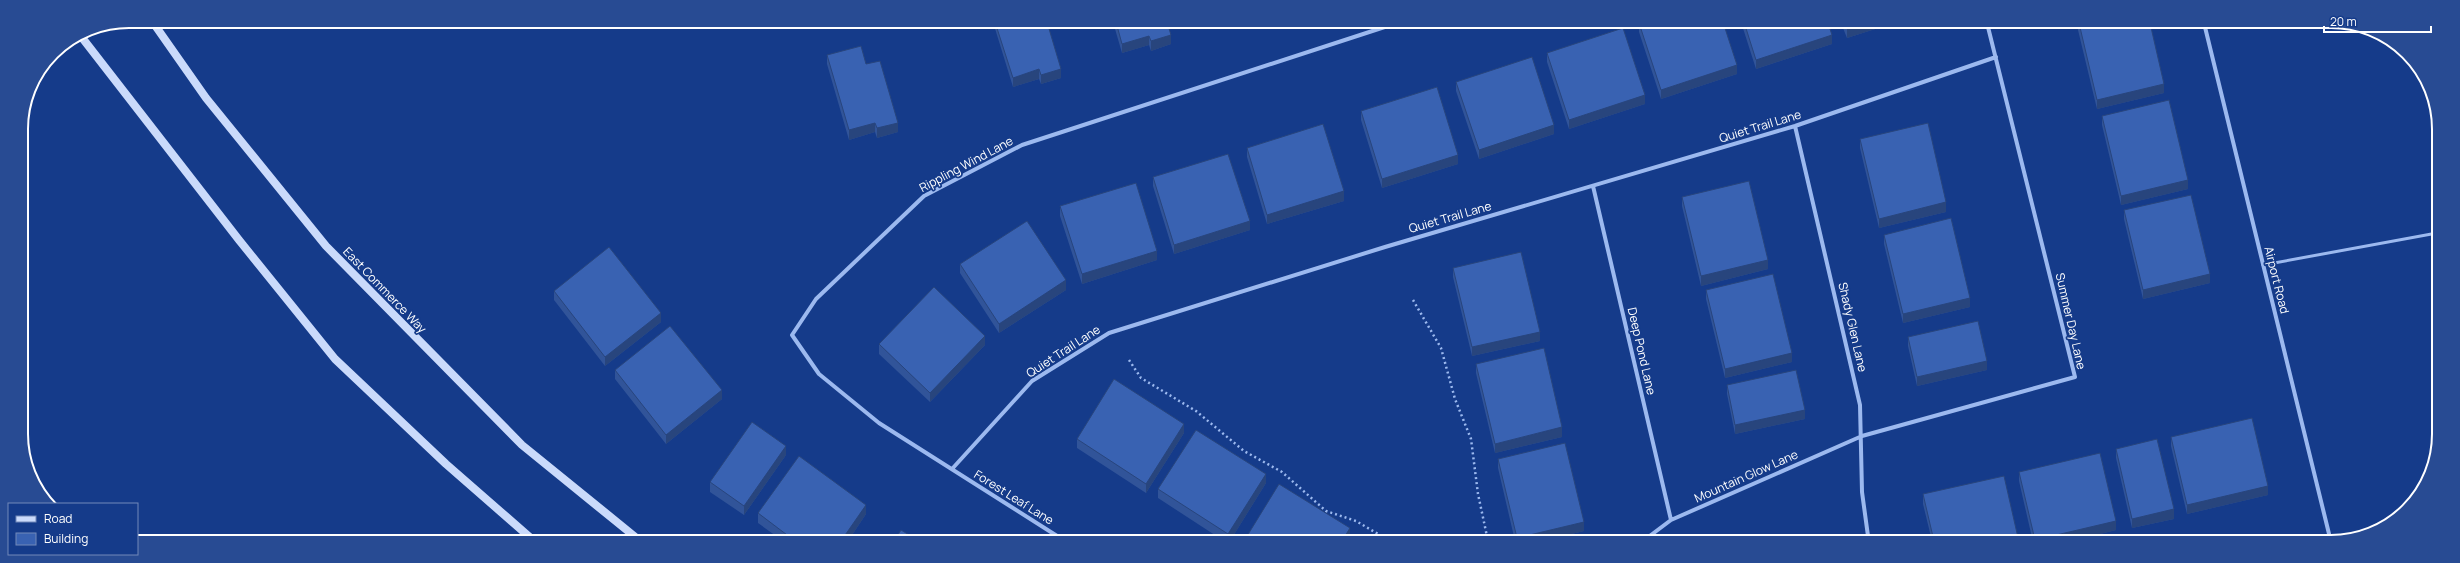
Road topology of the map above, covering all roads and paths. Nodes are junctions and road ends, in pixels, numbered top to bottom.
1 (157, 28) edge
2 (1382, 28) edge
3 (1988, 28) edge
4 (2205, 28) edge
5 (84, 40) edge
6 (1996, 57) junction
7 (1795, 126) junction
8 (1593, 186) junction
9 (2432, 234) edge
10 (2263, 264) junction
11 (1413, 300) dead end
12 (1129, 360) dead end
13 (1862, 436) junction
14 (952, 469) junction
15 (1671, 520) junction
16 (527, 535) edge
17 (633, 535) edge
18 (1056, 535) edge
19 (1380, 535) edge
20 (1487, 535) edge
21 (1651, 535) edge
22 (1868, 535) edge
23 (2329, 535) edge

1 - 17 main road, East Commerce Way
2 - 14 street, Rippling Wind Lane
3 - 6 street
4 - 10 street, Airport Road
5 - 16 main road
6 - 7 street, Quiet Trail Lane
6 - 13 street, Summer Day Lane
7 - 8 street, Quiet Trail Lane
7 - 13 street, Shady Glen Lane
8 - 14 street, Quiet Trail Lane
8 - 15 street, Deep Pond Lane
9 - 10 lane
10 - 23 street, Airport Road
11 - 20 path
12 - 19 path
13 - 15 street, Mountain Glow Lane
13 - 22 street, Shady Glen Lane
14 - 18 street, Forest Leaf Lane
15 - 21 street, Mountain Glow Lane

